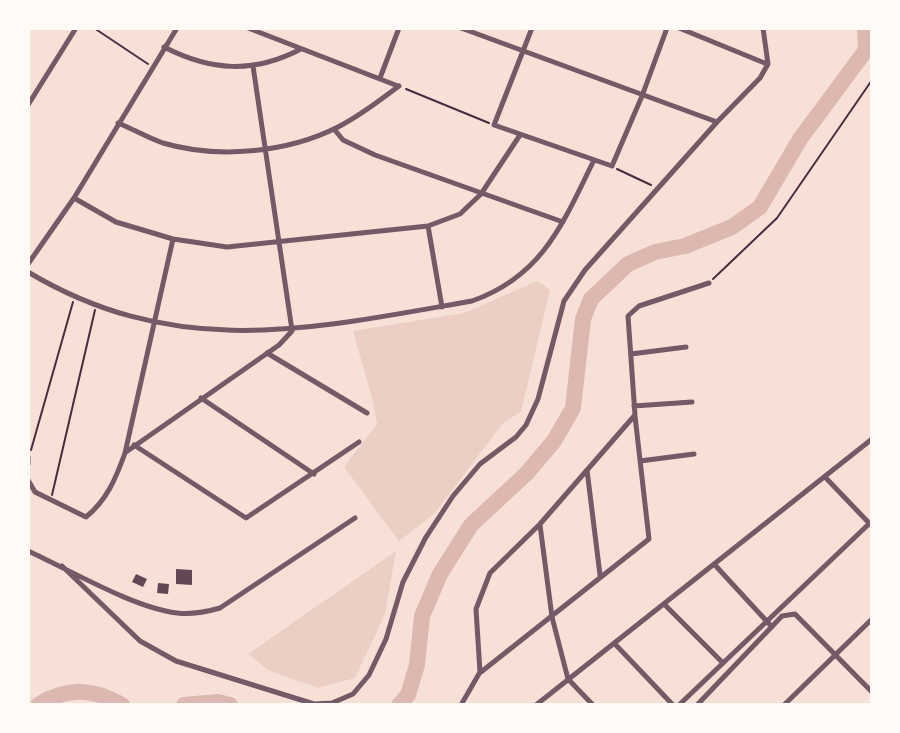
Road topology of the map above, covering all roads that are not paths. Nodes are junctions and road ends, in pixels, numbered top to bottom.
1 (76, 28) edge
2 (177, 28) edge
3 (248, 28) edge
4 (399, 28) edge
5 (461, 28) edge
6 (532, 28) edge
7 (667, 28) edge
8 (680, 28) edge
9 (763, 28) edge
10 (262, 31) edge
11 (164, 47) junction
12 (302, 49) junction
13 (523, 52) junction
14 (768, 64) junction
15 (253, 66) junction
16 (380, 78) junction
17 (642, 96) junction
18 (28, 105) edge
19 (717, 122) junction
20 (118, 123) junction
21 (334, 129) junction
22 (520, 135) junction
23 (265, 148) junction
24 (594, 160) junction
25 (481, 194) junction
26 (74, 198) junction
27 (563, 222) junction
28 (428, 226) junction
29 (173, 239) junction
30 (278, 242) junction
31 (28, 264) edge
32 (28, 272) edge
33 (709, 283) road end
34 (442, 307) junction
35 (155, 323) junction
36 (292, 330) junction
37 (686, 347) dead end
38 (267, 353) junction
39 (631, 354) junction
40 (201, 398) junction
41 (692, 402) dead end
42 (634, 406) junction
43 (367, 413) dead end
44 (635, 415) junction
45 (872, 439) edge
46 (359, 442) dead end
47 (134, 445) junction
48 (125, 453) junction
49 (694, 454) dead end
50 (28, 457) edge
51 (640, 461) junction
52 (28, 464) edge
53 (587, 470) junction
54 (314, 474) junction
55 (825, 477) junction
56 (28, 480) edge
57 (355, 518) dead end
58 (871, 522) edge
59 (540, 524) junction
60 (28, 551) edge
61 (714, 564) junction
62 (62, 566) junction
63 (600, 576) junction
64 (664, 604) junction
65 (552, 617) junction
66 (872, 619) edge
67 (767, 621) junction
68 (772, 627) junction
69 (614, 643) junction
70 (836, 655) junction
71 (723, 663) junction
72 (480, 672) junction
73 (568, 679) junction
74 (872, 692) edge
75 (684, 704) edge
76 (314, 705) edge
77 (461, 705) edge
78 (536, 705) edge
79 (593, 705) edge
80 (673, 705) edge
81 (697, 705) edge
82 (784, 705) edge

1 - 18 street
2 - 11 street
3 - 10 street
4 - 16 street
5 - 13 street
6 - 13 street
7 - 17 street
8 - 14 street
9 - 14 street
10 - 12 street
11 - 15 street
11 - 20 street
12 - 15 street
12 - 16 street
13 - 17 street
13 - 22 street
14 - 19 street
15 - 23 street
16 - 21 street
17 - 19 street
17 - 24 street
19 - 76 street
20 - 23 street
20 - 26 street
21 - 23 street
21 - 25 street
22 - 24 street
22 - 25 street
23 - 30 street
24 - 27 street
25 - 27 street
25 - 28 street
26 - 29 street
26 - 31 street
27 - 34 street
28 - 30 street
28 - 34 street
29 - 30 street
29 - 35 street
30 - 36 street
32 - 35 street
33 - 39 street
34 - 36 street
35 - 36 street
35 - 48 street
36 - 38 street
37 - 39 street
38 - 40 street
38 - 43 street
39 - 42 street
40 - 47 street
40 - 54 street
41 - 42 street
42 - 44 street
44 - 51 street
44 - 53 street
45 - 55 street
46 - 54 street
47 - 48 street
47 - 54 street
48 - 56 street
49 - 51 street
50 - 52 street
51 - 63 street
53 - 59 street
53 - 63 street
55 - 58 street
55 - 61 street
57 - 62 street
58 - 67 street
59 - 65 street
59 - 72 street
60 - 62 street
61 - 64 street
61 - 67 street
62 - 76 street
63 - 65 street
64 - 69 street
64 - 71 street
65 - 72 street
65 - 73 street
66 - 70 street
67 - 68 street
67 - 71 street
68 - 70 street
68 - 81 street
69 - 73 street
69 - 80 street
70 - 74 street
70 - 82 street
71 - 75 street
72 - 77 street
73 - 78 street
73 - 79 street

